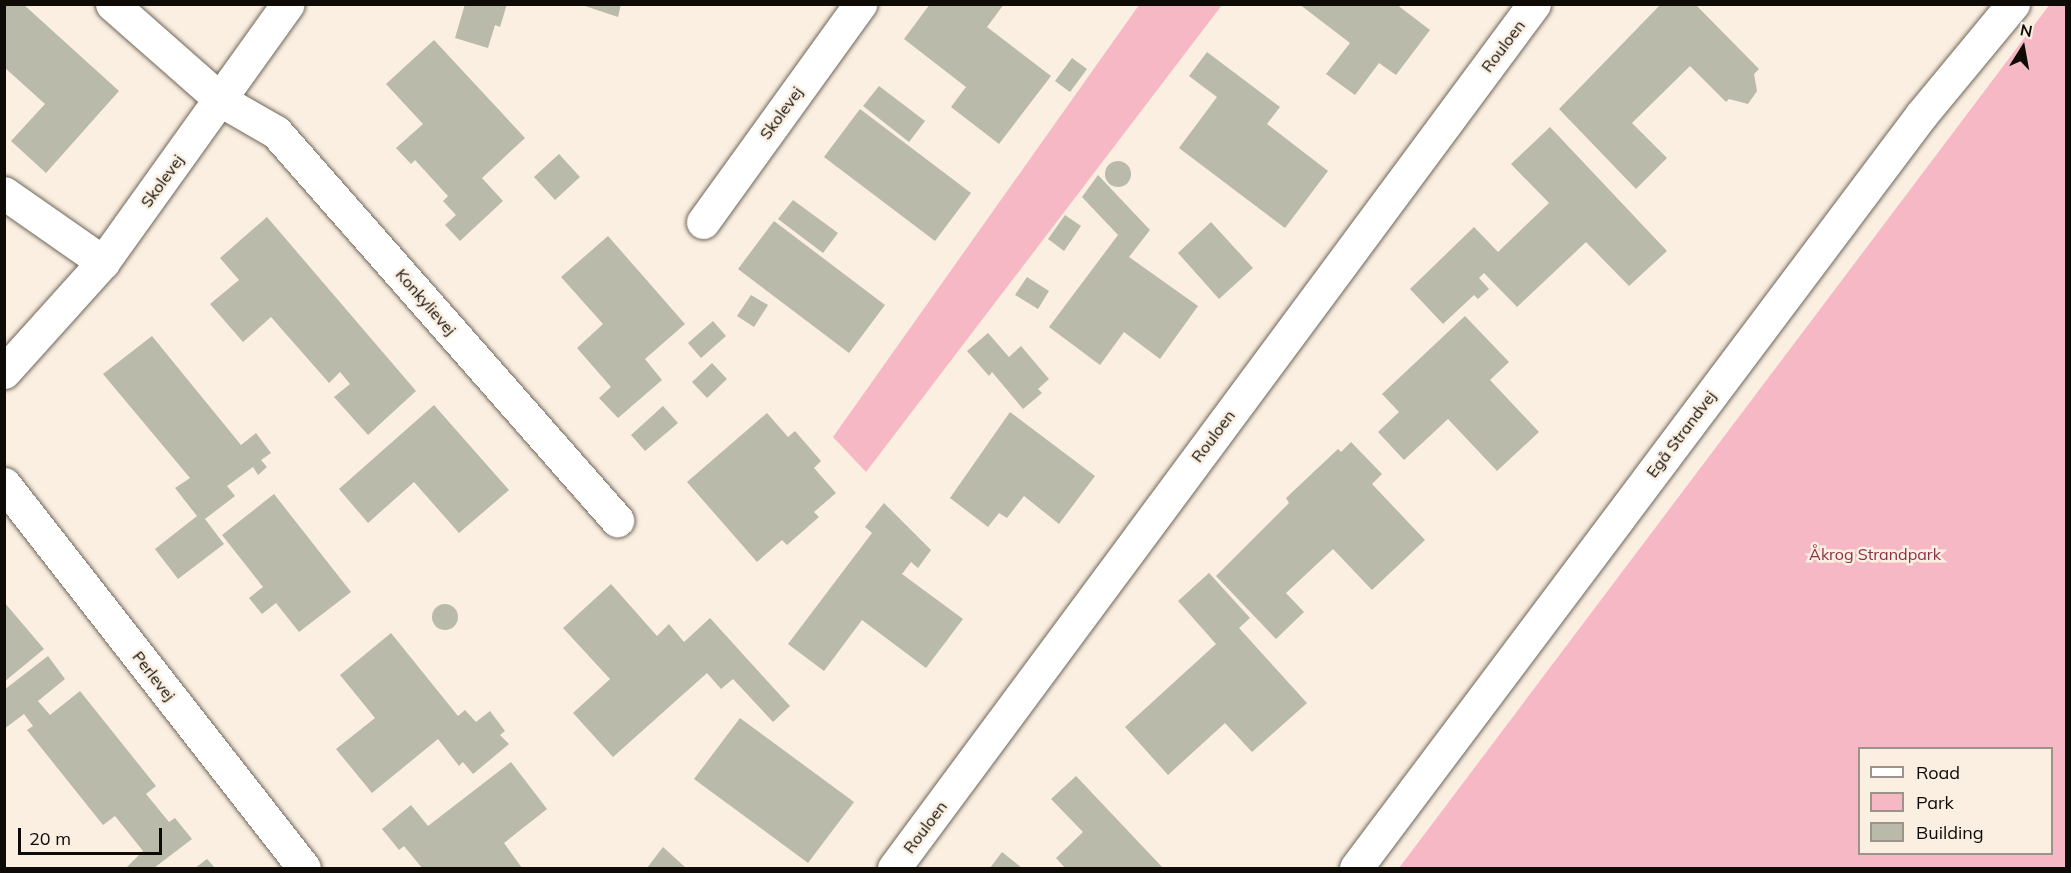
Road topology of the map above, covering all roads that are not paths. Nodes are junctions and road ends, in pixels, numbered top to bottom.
1 (112, 4) edge
2 (288, 4) edge
3 (860, 4) edge
4 (1534, 4) edge
5 (2013, 4) edge
6 (222, 101) junction
7 (4, 193) edge
8 (703, 222) dead end
9 (103, 262) junction
10 (4, 372) edge
11 (4, 484) edge
12 (617, 520) dead end
13 (304, 868) edge
14 (894, 868) edge
15 (1356, 868) edge

1 - 6 street
2 - 6 street, Skolevej
3 - 8 street, Skolevej
4 - 14 street, Rouloen
5 - 15 street, Egå Strandvej
6 - 9 street, Skolevej
6 - 12 street, Konkylievej
7 - 9 street
9 - 10 street, Skolevej
11 - 13 street, Perlevej

